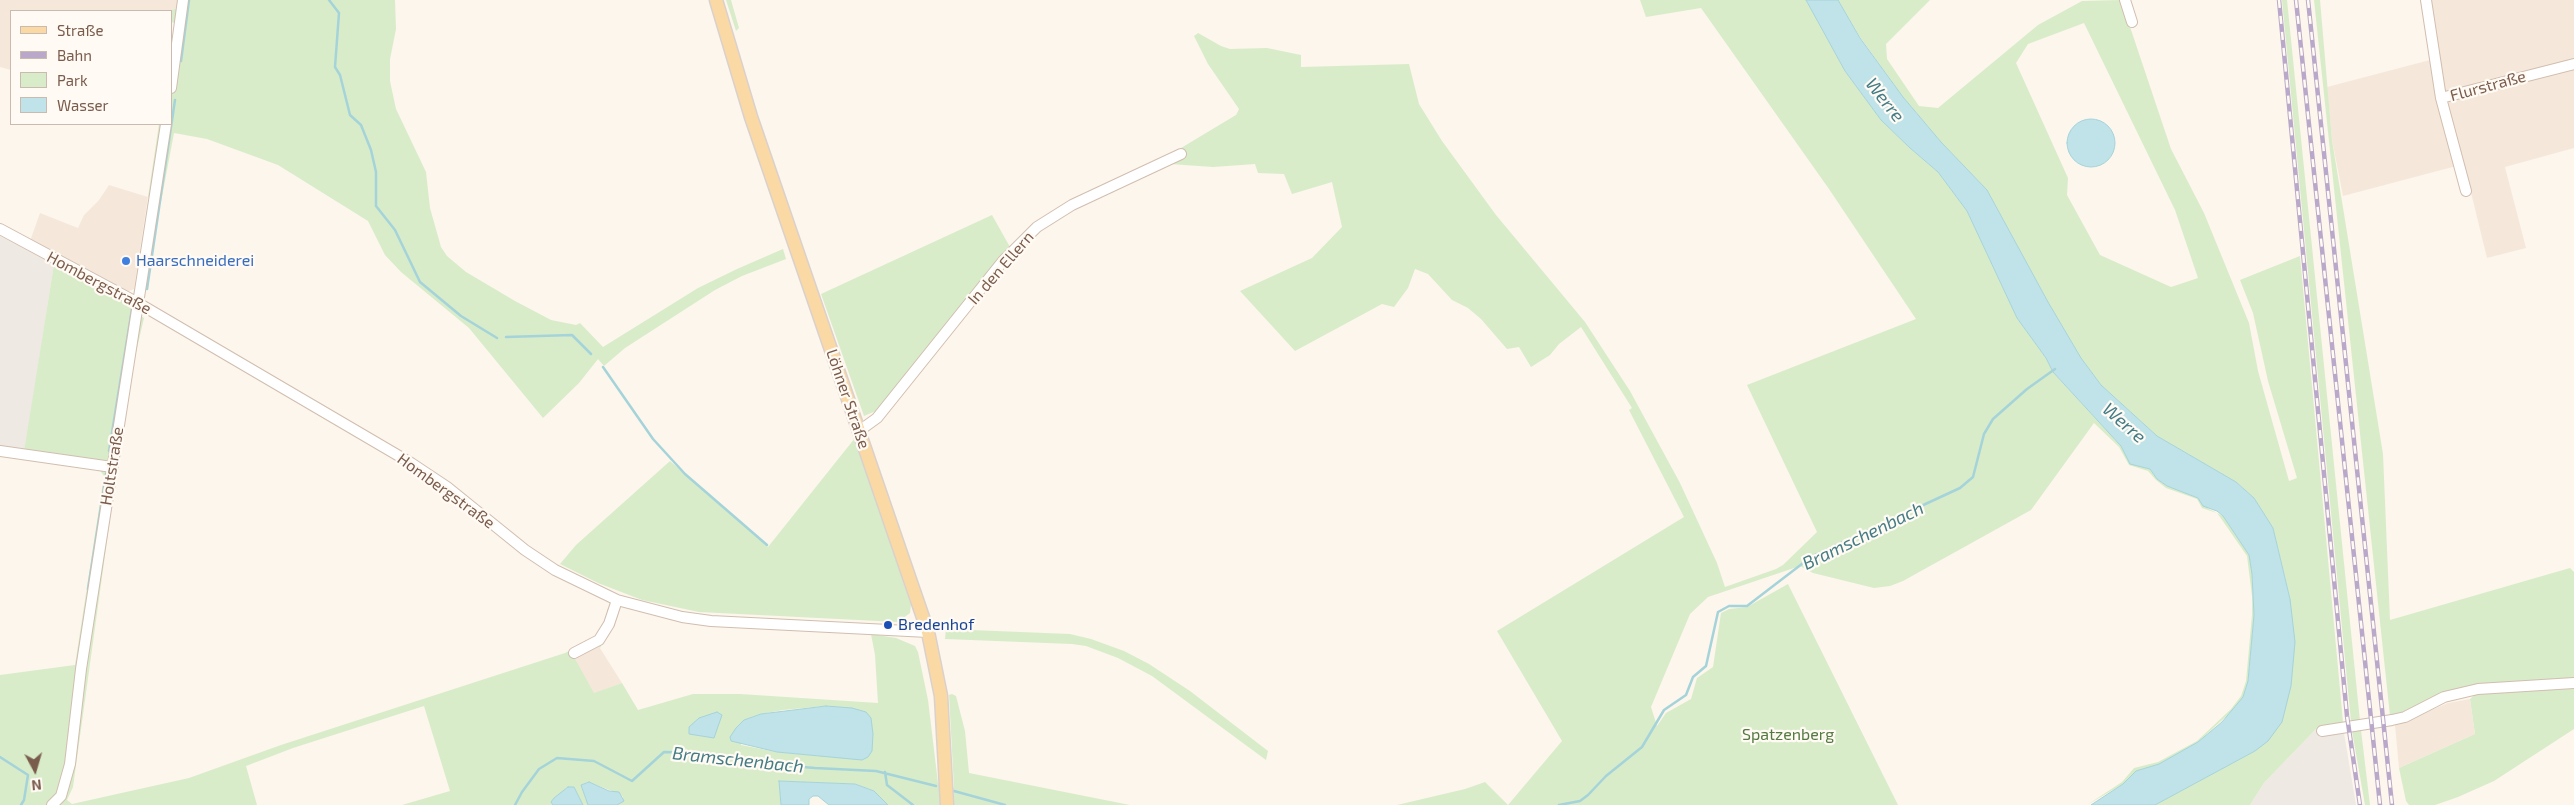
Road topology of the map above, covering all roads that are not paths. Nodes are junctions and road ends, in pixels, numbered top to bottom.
1 (183, 0) edge
2 (716, 0) edge
3 (2125, 0) edge
4 (2426, 0) edge
5 (2132, 22) dead end
6 (2574, 64) edge
7 (172, 81) edge
8 (2441, 98) junction
9 (166, 125) edge
10 (1181, 154) dead end
11 (2466, 191) dead end
12 (0, 229) edge
13 (138, 303) junction
14 (859, 431) junction
15 (0, 451) edge
16 (112, 467) junction
17 (617, 600) junction
18 (928, 632) junction
19 (574, 653) dead end
20 (2574, 682) edge
21 (2322, 731) dead end
22 (52, 805) edge
23 (947, 805) edge

1 - 7 street
2 - 14 main road, Löhner Straße
3 - 5 street
4 - 8 street, Flurstraße
6 - 8 street, Flurstraße
8 - 11 street
9 - 13 street, Holtstraße
10 - 14 street, In den Ellern
12 - 13 street, Hombergstraße
13 - 16 street, Holtstraße
13 - 17 street, Hombergstraße
14 - 18 main road, Löhner Straße
15 - 16 street
16 - 22 street, Holtstraße
17 - 18 street, Hombergstraße
17 - 19 street
18 - 23 main road, Löhner Straße
20 - 21 street

